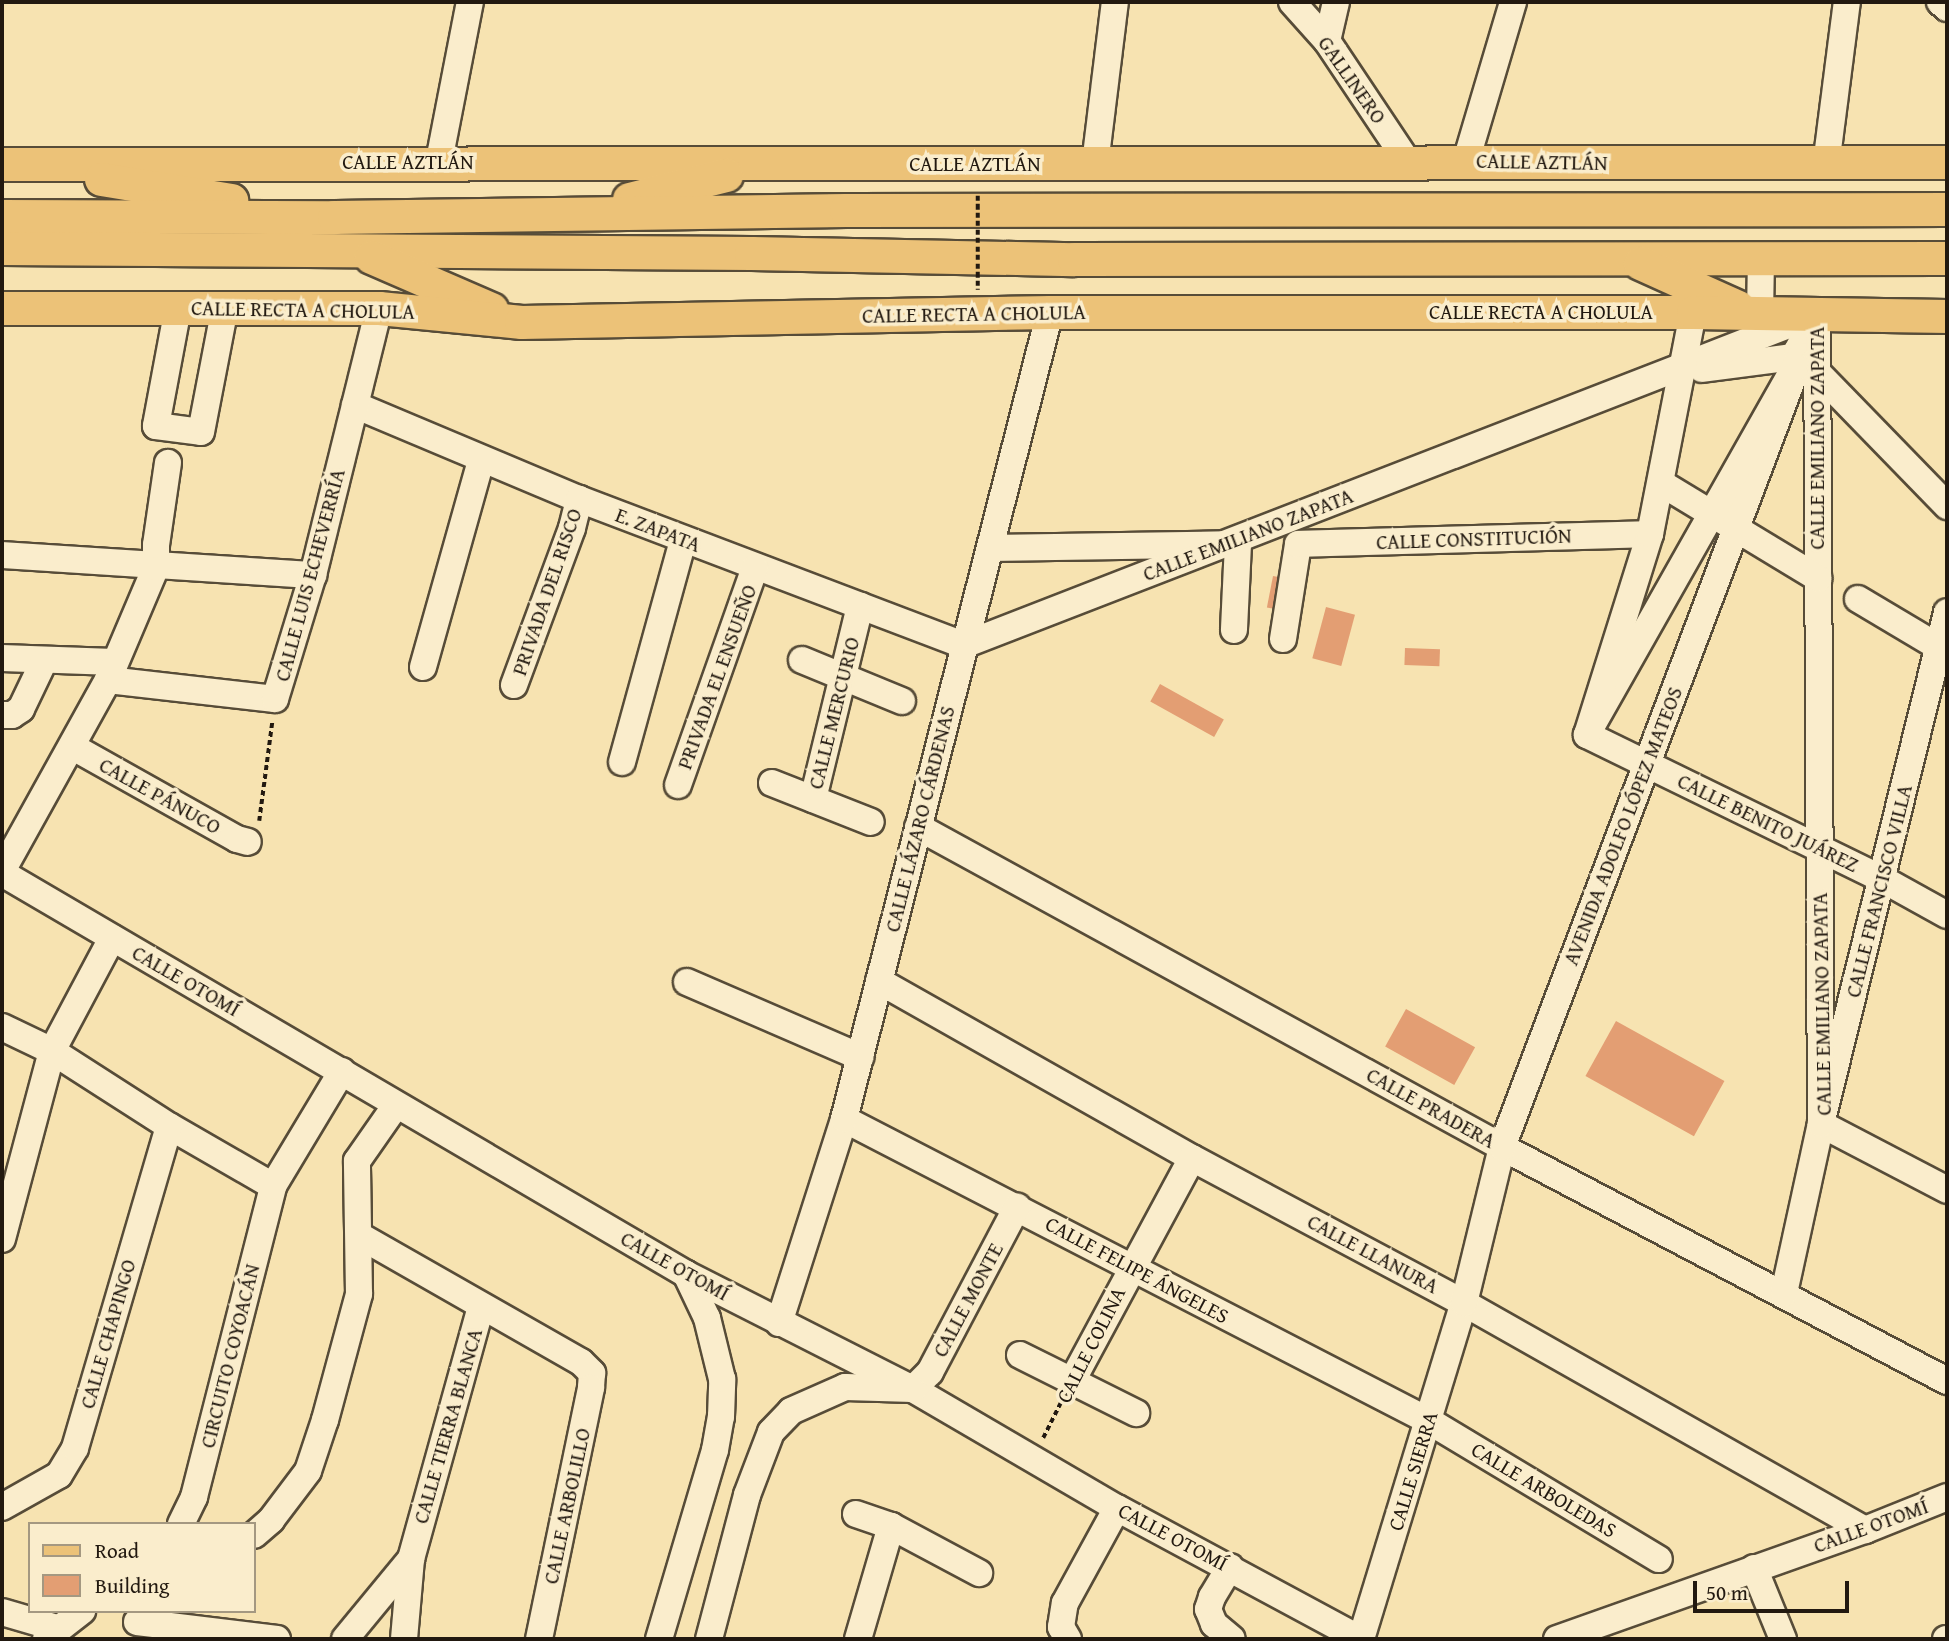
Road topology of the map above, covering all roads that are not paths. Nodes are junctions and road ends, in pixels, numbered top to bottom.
1 (470, 2) edge
2 (1115, 2) edge
3 (1292, 2) edge
4 (1336, 2) edge
5 (1513, 2) edge
6 (1847, 2) edge
7 (1940, 2) edge
8 (1947, 8) edge
9 (1327, 41) junction
10 (439, 161) junction
11 (1407, 161) junction
12 (1466, 161) junction
13 (1947, 162) edge
14 (4, 164) edge
15 (772, 164) junction
16 (1095, 164) junction
17 (1826, 165) junction
18 (1947, 209) edge
19 (1180, 210) junction
20 (575, 213) junction
21 (2, 216) edge
22 (334, 217) junction
23 (2, 248) edge
24 (359, 251) junction
25 (1629, 258) junction
26 (1761, 258) junction
27 (1947, 258) edge
28 (225, 307) junction
29 (2, 308) edge
30 (178, 308) junction
31 (379, 308) junction
32 (1050, 312) junction
33 (1693, 312) junction
34 (1817, 314) junction
35 (1947, 316) edge
36 (1762, 318) junction
37 (521, 322) junction
38 (1805, 360) junction
39 (1684, 368) junction
40 (355, 405) junction
41 (481, 460) junction
42 (168, 463) dead end
43 (1661, 483) junction
44 (579, 499) junction
45 (1947, 506) edge
46 (1712, 514) junction
47 (1736, 528) junction
48 (1650, 534) junction
49 (683, 540) junction
50 (1231, 544) junction
51 (990, 548) junction
52 (2, 555) edge
53 (156, 567) junction
54 (755, 568) junction
55 (313, 575) junction
56 (1818, 578) junction
57 (1858, 599) dead end
58 (860, 606) junction
59 (1947, 612) edge
60 (1234, 630) dead end
61 (1283, 639) dead end
62 (964, 645) junction
63 (1943, 649) edge
64 (2, 657) edge
65 (802, 660) dead end
66 (44, 661) junction
67 (424, 667) dead end
68 (111, 671) junction
69 (842, 677) junction
70 (514, 685) dead end
71 (902, 701) dead end
72 (2, 715) edge
73 (1587, 735) junction
74 (73, 747) junction
75 (622, 762) dead end
76 (1647, 764) junction
77 (772, 783) dead end
78 (678, 785) dead end
79 (813, 799) junction
80 (871, 822) dead end
81 (918, 827) junction
82 (248, 842) road end
83 (1820, 848) junction
84 (2, 872) edge
85 (1882, 879) junction
86 (1947, 915) edge
87 (112, 938) junction
88 (878, 981) junction
89 (687, 982) dead end
90 (2, 1027) edge
91 (52, 1051) junction
92 (860, 1056) junction
93 (342, 1071) junction
94 (396, 1105) junction
95 (844, 1119) junction
96 (1821, 1124) junction
97 (169, 1126) junction
98 (1502, 1147) junction
99 (1192, 1158) junction
100 (273, 1186) junction
101 (1947, 1191) edge
102 (1017, 1207) junction
103 (360, 1236) junction
104 (2, 1239) edge
105 (1131, 1267) junction
106 (686, 1273) junction
107 (1784, 1293) junction
108 (1464, 1303) junction
109 (481, 1307) junction
110 (779, 1322) junction
111 (1020, 1355) dead end
112 (1072, 1381) junction
113 (1947, 1381) edge
114 (913, 1389) junction
115 (1136, 1413) dead end
116 (1429, 1421) junction
117 (1947, 1497) edge
118 (2, 1507) edge
119 (1117, 1508) junction
120 (856, 1514) dead end
121 (182, 1522) edge
122 (891, 1526) junction
123 (1865, 1530) junction
124 (256, 1533) edge
125 (411, 1559) junction
126 (1659, 1559) dead end
127 (1230, 1567) junction
128 (1754, 1568) junction
129 (979, 1573) dead end
130 (2, 1612) edge
131 (79, 1613) edge
132 (137, 1622) dead end
133 (52, 1634) edge
134 (277, 1639) edge
135 (345, 1639) edge
136 (404, 1639) edge
137 (539, 1639) edge
138 (659, 1639) edge
139 (709, 1639) edge
140 (858, 1639) edge
141 (1068, 1639) edge
142 (1232, 1639) edge
143 (1361, 1639) edge
144 (1558, 1639) edge
145 (1783, 1639) edge

1 - 10 street
2 - 16 street
3 - 9 street, GALLINERO
4 - 9 street
5 - 12 street
6 - 17 street
7 - 8 street
9 - 11 street, GALLINERO
10 - 14 main road, CALLE AZTLÁN
10 - 15 main road, CALLE AZTLÁN
11 - 12 main road, CALLE AZTLÁN
11 - 16 main road, CALLE AZTLÁN
12 - 17 main road, CALLE AZTLÁN
13 - 17 main road, CALLE AZTLÁN
14 - 22 main road
15 - 16 main road, CALLE AZTLÁN
15 - 20 main road
16 - 19 main road
18 - 19 main road
19 - 20 main road
20 - 22 main road
21 - 22 main road
23 - 24 main road
24 - 25 main road
24 - 37 main road
25 - 26 main road
25 - 36 main road
26 - 27 main road
26 - 36 street
28 - 30 main road, CALLE RECTA A CHOLULA
28 - 30 street
28 - 31 main road, CALLE RECTA A CHOLULA
29 - 30 main road, CALLE RECTA A CHOLULA
31 - 37 main road, CALLE RECTA A CHOLULA
31 - 40 street, CALLE LUIS ECHEVERRÍA
32 - 33 main road, CALLE RECTA A CHOLULA
32 - 37 main road, CALLE RECTA A CHOLULA
32 - 51 street, CALLE LÁZARO CÁRDENAS
33 - 36 main road, CALLE RECTA A CHOLULA
33 - 39 street
34 - 35 main road, CALLE RECTA A CHOLULA
34 - 36 main road, CALLE RECTA A CHOLULA
34 - 38 street, AVENIDA ADOLFO LÓPEZ MATEOS
36 - 38 street
36 - 39 street, CALLE EMILIANO ZAPATA
38 - 39 street
38 - 45 street
38 - 46 street, AVENIDA ADOLFO LÓPEZ MATEOS
38 - 47 street, AVENIDA ADOLFO LÓPEZ MATEOS
38 - 56 street, CALLE EMILIANO ZAPATA
39 - 43 street
39 - 50 street, CALLE EMILIANO ZAPATA
40 - 41 street, E. ZAPATA
40 - 55 street, CALLE LUIS ECHEVERRÍA
41 - 44 street, E. ZAPATA
41 - 67 street
42 - 53 street
43 - 46 street
43 - 48 street
44 - 49 street, E. ZAPATA
44 - 70 street, PRIVADA DEL RISCO
46 - 47 street
46 - 73 street, AVENIDA ADOLFO LÓPEZ MATEOS
47 - 56 street
47 - 76 street, AVENIDA ADOLFO LÓPEZ MATEOS
48 - 61 street, CALLE CONSTITUCIÓN
48 - 73 street
49 - 54 street, E. ZAPATA
49 - 75 street
50 - 51 street
50 - 60 street
50 - 62 street, CALLE EMILIANO ZAPATA
51 - 62 street, CALLE LÁZARO CÁRDENAS
52 - 53 street
53 - 55 street
53 - 68 street
54 - 58 street, E. ZAPATA
54 - 78 street, PRIVADA EL ENSUEÑO
55 - 68 street, CALLE LUIS ECHEVERRÍA
56 - 83 street, CALLE EMILIANO ZAPATA
57 - 63 street
58 - 62 street, E. ZAPATA
58 - 69 street, CALLE MERCURIO
59 - 63 street, CALLE FRANCISCO VILLA
62 - 81 street, CALLE LÁZARO CÁRDENAS
63 - 85 street, CALLE FRANCISCO VILLA
64 - 66 street
65 - 69 street
66 - 68 street
66 - 72 street
68 - 74 street
69 - 71 street
69 - 79 street, CALLE MERCURIO
73 - 76 street, CALLE BENITO JUÁREZ
74 - 82 street, CALLE PÁNUCO
74 - 84 street
76 - 83 street, CALLE BENITO JUÁREZ
76 - 98 street, AVENIDA ADOLFO LÓPEZ MATEOS
77 - 79 street
79 - 80 street, CALLE MERCURIO
81 - 88 street, CALLE LÁZARO CÁRDENAS
81 - 98 street, CALLE PRADERA
83 - 85 street, CALLE BENITO JUÁREZ
83 - 96 street, CALLE EMILIANO ZAPATA
84 - 87 street, CALLE OTOMÍ
85 - 86 street, CALLE BENITO JUÁREZ
85 - 96 street, CALLE FRANCISCO VILLA
87 - 91 street
87 - 93 street, CALLE OTOMÍ
88 - 92 street, CALLE LÁZARO CÁRDENAS
88 - 99 street, CALLE LLANURA
89 - 92 street
90 - 91 street
91 - 97 street
91 - 104 street
92 - 95 street, CALLE LÁZARO CÁRDENAS
93 - 94 street, CALLE OTOMÍ
93 - 100 street, CIRCUITO COYOACÁN
94 - 103 street
94 - 106 street, CALLE OTOMÍ
95 - 102 street, CALLE FELIPE ÁNGELES
95 - 110 street, CALLE LÁZARO CÁRDENAS
96 - 101 street, CALLE EMILIANO ZAPATA
96 - 107 street, CALLE FRANCISCO VILLA
97 - 100 street
97 - 118 street, CALLE CHAPINGO
98 - 107 street, CALLE PRADERA
98 - 108 street, AVENIDA ADOLFO LÓPEZ MATEOS
99 - 105 street, CALLE COLINA
99 - 108 street, CALLE LLANURA
100 - 121 street, CIRCUITO COYOACÁN
102 - 105 street, CALLE FELIPE ÁNGELES
102 - 114 street, CALLE MONTE
103 - 109 street, CALLE TIERRA BLANCA
103 - 124 street
105 - 112 street, CALLE COLINA
105 - 116 street, CALLE FELIPE ÁNGELES
106 - 110 street, CALLE OTOMÍ
106 - 138 street
107 - 113 street, CALLE PRADERA
108 - 116 street, CALLE SIERRA
108 - 123 street, CALLE LLANURA
109 - 125 street, CALLE TIERRA BLANCA
109 - 137 street, CALLE ARBOLILLO
110 - 114 street, CALLE OTOMÍ
111 - 112 street
112 - 115 street
114 - 119 street, CALLE OTOMÍ
114 - 139 street
116 - 126 street, CALLE ARBOLEDAS
116 - 143 street, CALLE SIERRA
117 - 123 street, CALLE OTOMÍ
119 - 127 street, CALLE OTOMÍ
119 - 141 street
120 - 122 street
122 - 129 street
122 - 140 street
123 - 128 street, CALLE OTOMÍ
125 - 135 street, CALLE TIERRA BLANCA
125 - 136 street, CALLE TIERRA BLANCA
127 - 142 street
127 - 143 street, CALLE OTOMÍ
128 - 144 street, CALLE OTOMÍ
128 - 145 street
130 - 133 street
131 - 133 street
132 - 134 street

